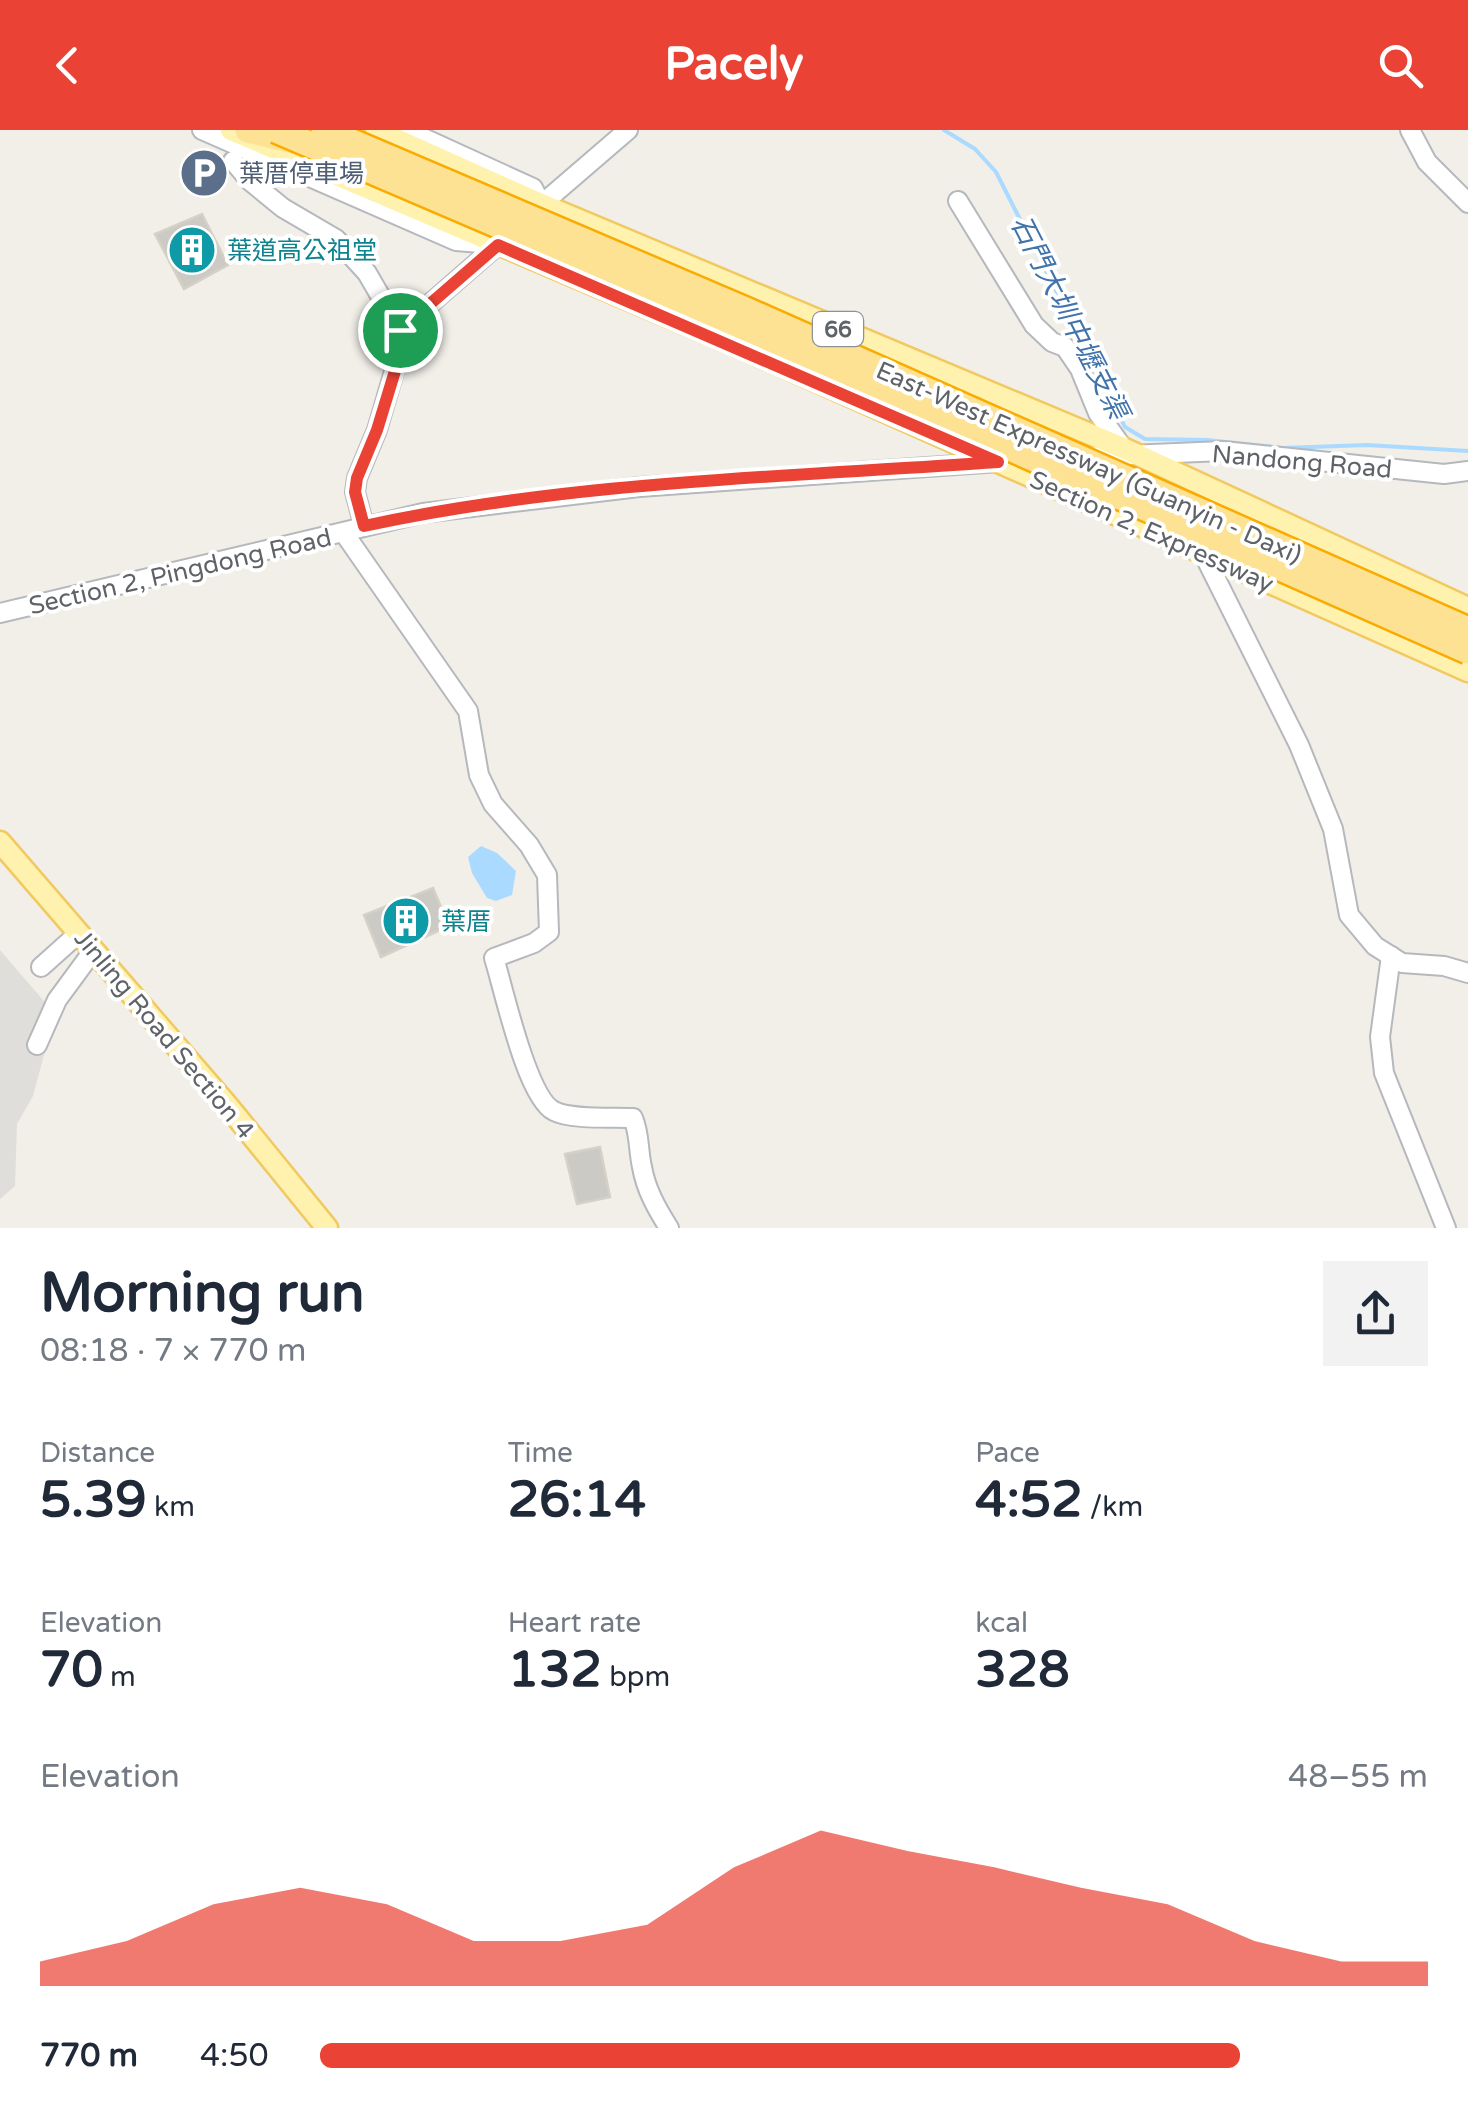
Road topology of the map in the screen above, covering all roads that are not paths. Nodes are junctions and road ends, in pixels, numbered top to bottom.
1 (202, 130) edge
2 (231, 130) edge
3 (248, 130) edge
4 (276, 130) edge
5 (376, 130) edge
6 (406, 130) edge
7 (628, 130) edge
8 (1410, 130) edge
9 (321, 135) edge
10 (233, 161) dead end
11 (958, 202) dead end
12 (1468, 203) edge
13 (541, 204) junction
14 (498, 245) junction
15 (400, 330) junction
16 (1130, 451) junction
17 (998, 462) junction
18 (1468, 471) edge
19 (364, 526) junction
20 (344, 533) junction
21 (1205, 557) junction
22 (1468, 608) edge
23 (0, 613) edge
24 (1468, 630) edge
25 (1468, 651) edge
26 (1468, 672) edge
27 (0, 842) edge
28 (79, 933) junction
29 (92, 951) junction
30 (1390, 956) junction
31 (41, 967) dead end
32 (1468, 973) edge
33 (37, 1044) dead end
34 (327, 1228) edge
35 (669, 1228) edge
36 (1446, 1228) edge

1 - 14 street
2 - 14 main road, Section 2, Expressway / 66
3 - 9 highway, bridge
4 - 9 highway, East-West Expressway (Guanyin - Daxi) / 66, bridge
5 - 13 main road, 66
6 - 13 street
7 - 13 street
8 - 12 street
9 - 24 highway, East-West Expressway (Guanyin - Daxi) / 66, bridge
9 - 25 highway, East-West Expressway (Guanyin - Daxi) / 66, bridge
10 - 15 street
11 - 16 street
13 - 14 street
13 - 16 main road, 66
14 - 15 street
14 - 17 main road, Section 2, Expressway / 66
15 - 19 street
16 - 17 street, Section 2, Pingdong Road
16 - 18 street, Nandong Road
16 - 22 main road, 66
17 - 19 street, Section 2, Pingdong Road
17 - 21 main road, Section 2, Expressway / 66
19 - 20 street, Section 2, Pingdong Road
20 - 23 street, Section 2, Pingdong Road
20 - 35 street
21 - 26 main road, Section 2, Expressway / 66
21 - 30 street
27 - 28 main road, Jinling Road Section 4
28 - 29 main road, Jinling Road Section 4
28 - 31 street
29 - 33 street
29 - 34 main road, Jinling Road Section 4
30 - 32 street
30 - 36 street

